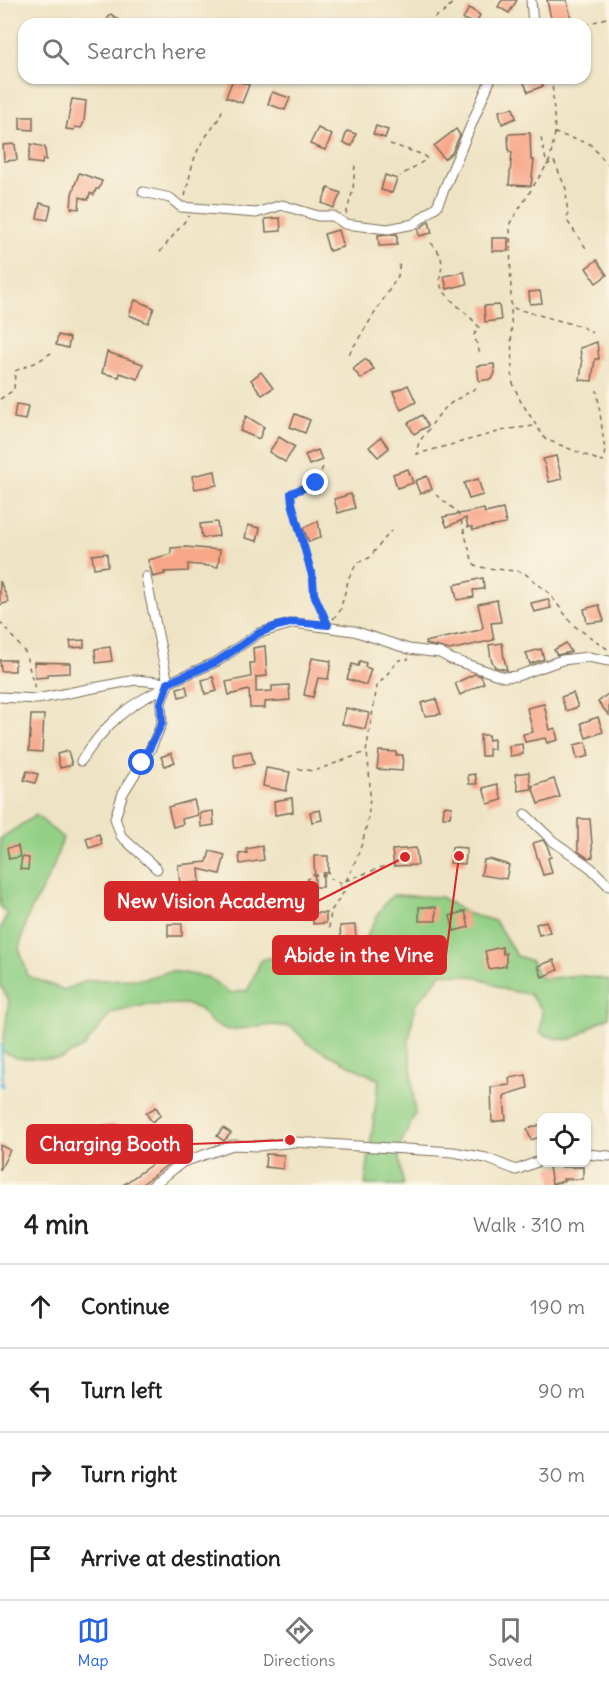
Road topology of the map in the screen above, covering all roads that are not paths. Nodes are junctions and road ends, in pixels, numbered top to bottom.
1 (531, 0) edge
2 (532, 18) edge
3 (488, 84) edge
4 (143, 192) dead end
5 (146, 577) dead end
6 (609, 661) edge
7 (167, 685) junction
8 (0, 697) edge
9 (81, 761) dead end
10 (525, 814) dead end
11 (157, 869) dead end
12 (609, 886) edge
13 (591, 1154) edge
14 (609, 1156) edge
15 (537, 1162) edge
16 (159, 1183) edge

1 - 2 street
3 - 4 street
5 - 7 street
6 - 7 street
7 - 8 street
7 - 9 street
7 - 11 street
10 - 12 street
13 - 14 street
15 - 16 street

